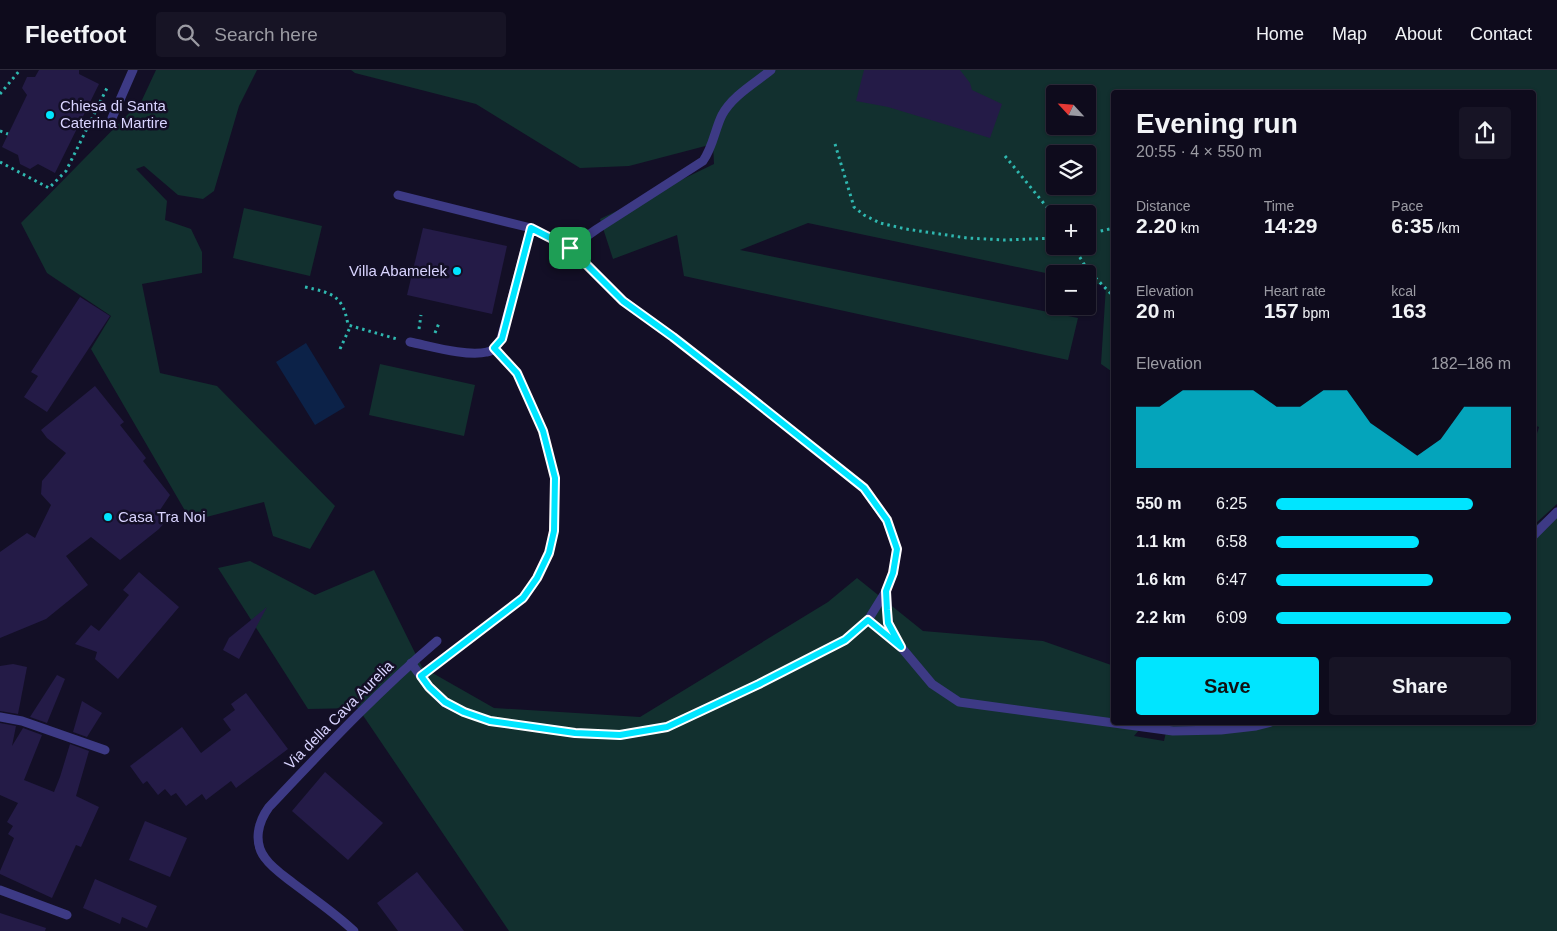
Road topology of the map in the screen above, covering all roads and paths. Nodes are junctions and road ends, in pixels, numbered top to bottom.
1 (20, 70) edge
2 (133, 70) edge
3 (771, 70) edge
4 (112, 78) dead end
5 (0, 94) edge
6 (112, 118) dead end
7 (0, 131) edge
8 (8, 134) dead end
9 (836, 144) dead end
10 (1005, 156) dead end
11 (0, 162) edge
12 (398, 195) dead end
13 (1046, 206) edge
14 (531, 228) junction
15 (1111, 229) edge
16 (1096, 232) edge
17 (1046, 238) edge
18 (570, 248) junction
19 (1078, 255) edge
20 (306, 287) dead end
21 (1111, 294) edge
22 (421, 315) dead end
23 (440, 322) dead end
24 (420, 324) dead end
25 (351, 325) junction
26 (434, 334) dead end
27 (410, 342) joint
28 (340, 348) dead end
29 (494, 348) junction
30 (1557, 512) edge
31 (1536, 533) edge
32 (886, 591) junction
33 (868, 620) junction
34 (437, 641) dead end
35 (901, 647) junction
36 (411, 663) junction
37 (421, 676) junction
38 (0, 717) edge
39 (1111, 723) edge
40 (1129, 725) edge
41 (1260, 725) edge
42 (105, 750) dead end
43 (0, 890) edge
44 (67, 915) dead end
45 (354, 931) edge

1 - 5 path
2 - 6 lane
3 - 18 lane
4 - 11 path
7 - 8 path
9 - 17 path
10 - 13 path
12 - 14 lane, Via della Cava Aurelia
14 - 18 lane, Via della Cava Aurelia
14 - 29 lane
15 - 16 path
18 - 32 lane, Via della Cava Aurelia
19 - 21 path
20 - 25 path
22 - 24 path
23 - 26 path
25 - 27 path
25 - 28 path
27 - 29 lane
29 - 37 path
30 - 31 lane
32 - 33 lane, Via della Cava Aurelia
32 - 35 lane
33 - 35 lane
33 - 37 lane, Via della Cava Aurelia
34 - 36 lane
35 - 39 lane
36 - 37 lane, Via della Cava Aurelia
36 - 45 lane, Via della Cava Aurelia
38 - 42 lane
40 - 41 lane
43 - 44 lane

